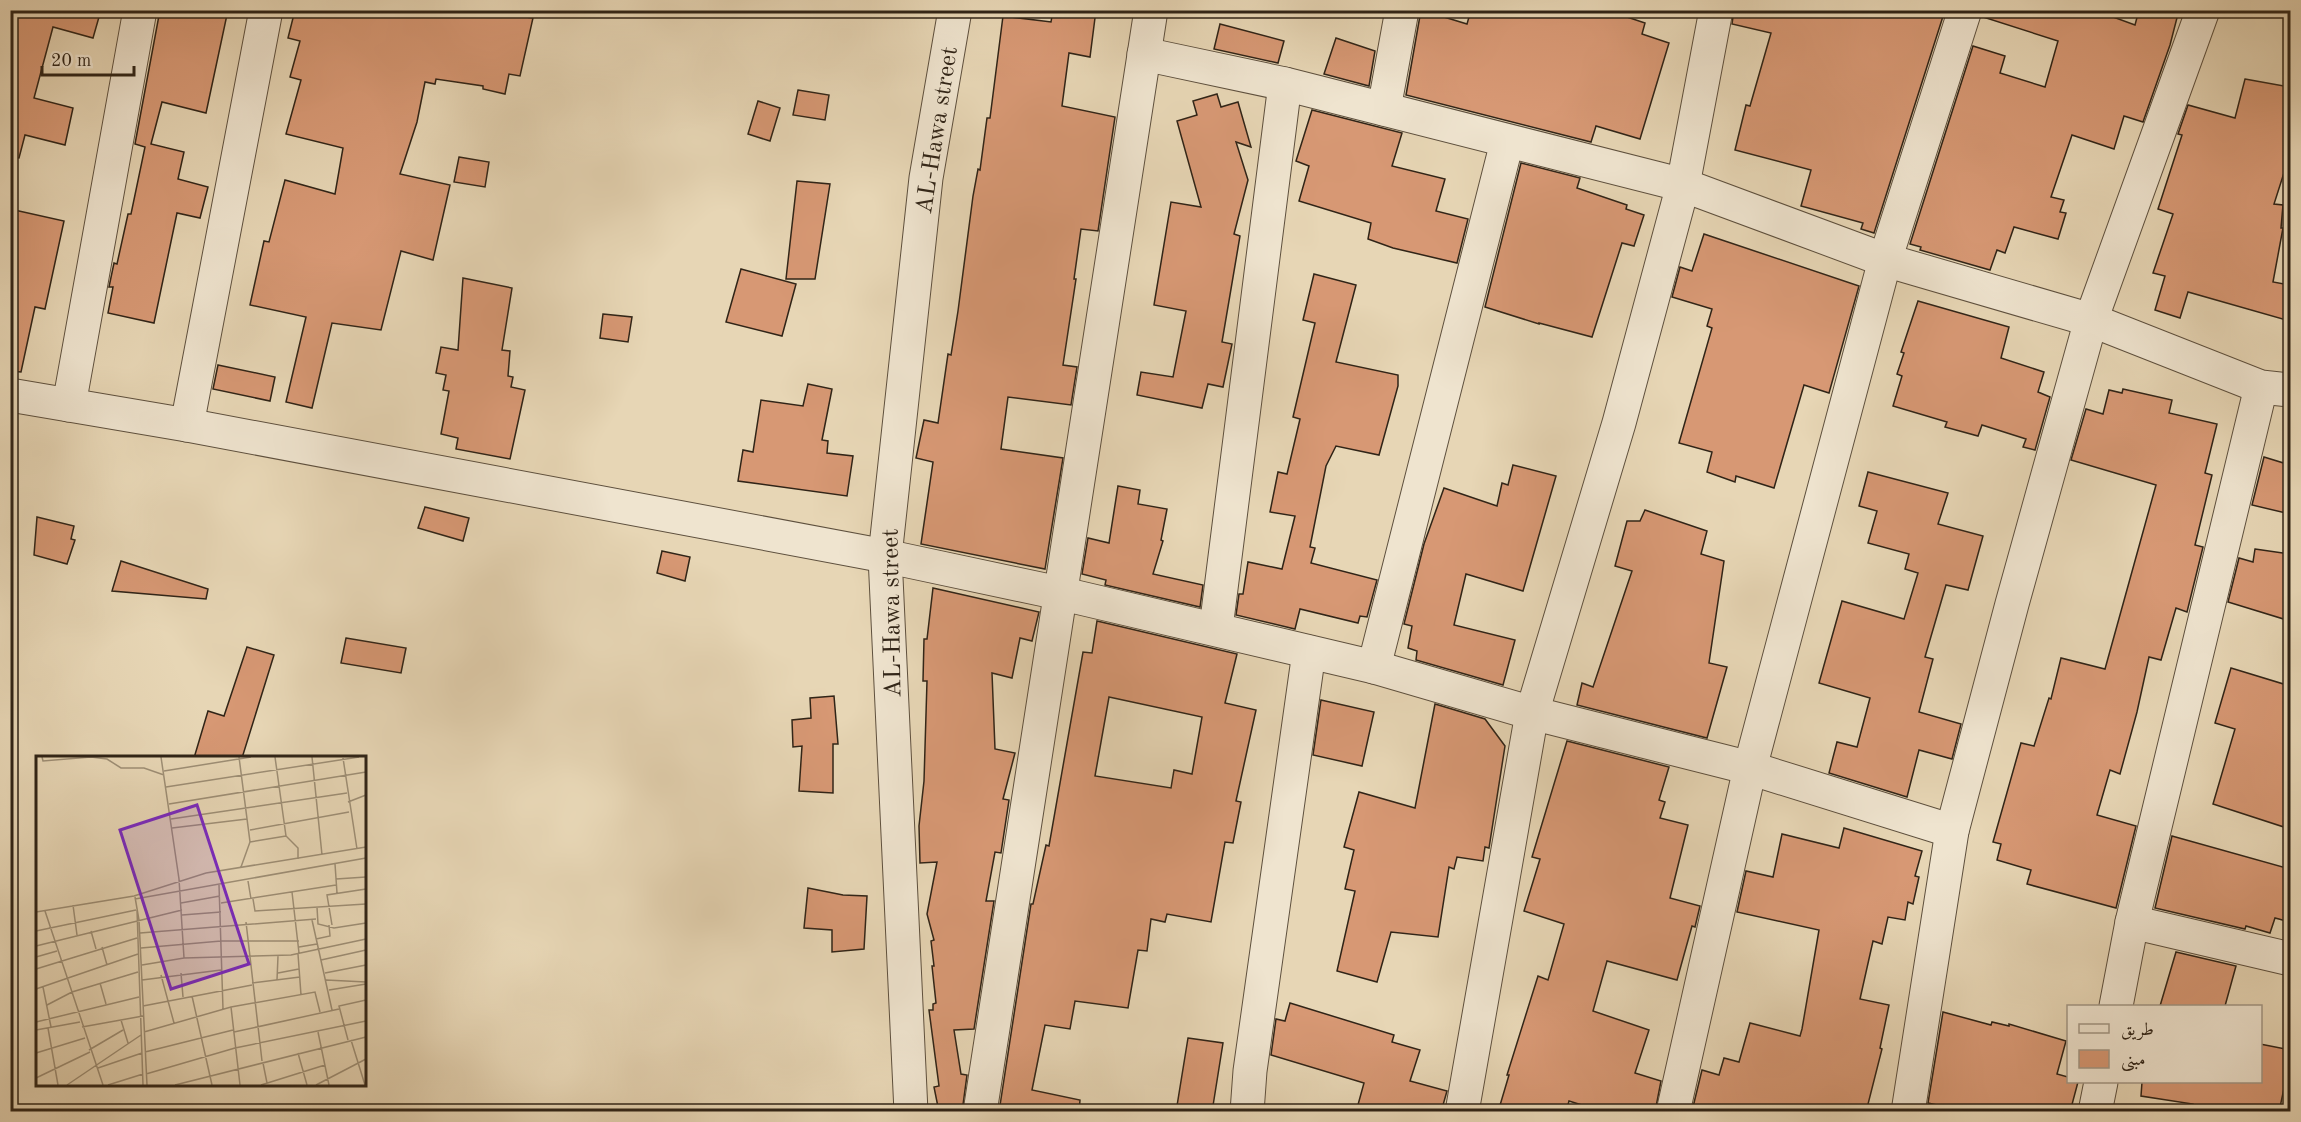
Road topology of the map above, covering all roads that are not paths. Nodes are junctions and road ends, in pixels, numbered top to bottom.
1 (140, 10) edge
2 (266, 10) edge
3 (955, 10) edge
4 (1151, 10) edge
5 (1402, 10) edge
6 (1716, 10) edge
7 (1965, 10) edge
8 (2203, 10) edge
9 (1144, 54) junction
10 (1286, 84) junction
11 (1384, 109) junction
12 (1507, 142) junction
13 (1683, 185) junction
14 (1885, 260) junction
15 (2091, 320) junction
16 (2276, 388) edge
17 (10, 395) edge
18 (69, 405) junction
19 (188, 424) junction
20 (885, 556) junction
21 (1059, 593) junction
22 (1216, 628) junction
23 (1309, 652) junction
24 (1374, 667) junction
25 (1532, 713) junction
26 (1750, 768) junction
27 (1952, 831) junction
28 (2132, 922) junction
29 (2290, 959) edge
30 (2116, 1005) edge
31 (2101, 1083) edge
32 (911, 1112) edge
33 (980, 1112) edge
34 (1247, 1112) edge
35 (1462, 1112) edge
36 (1673, 1112) edge
37 (1908, 1112) edge
38 (2095, 1112) edge

1 - 18 street
2 - 19 street
3 - 20 street, AL-Hawa street
4 - 9 street
5 - 11 street
6 - 13 street
7 - 14 street
8 - 15 street
9 - 10 street
9 - 21 street
10 - 11 street
10 - 22 street
11 - 12 street
12 - 13 street
12 - 24 street
13 - 14 street
13 - 25 street
14 - 15 street
14 - 26 street
15 - 16 street
15 - 27 street
16 - 28 street
17 - 18 street
18 - 19 street
19 - 20 street
20 - 21 street
20 - 32 street, AL-Hawa street
21 - 22 street
21 - 33 street
22 - 23 street
23 - 24 street
23 - 34 street
24 - 25 street
25 - 26 street
25 - 35 street
26 - 27 street
26 - 36 street
27 - 37 street
28 - 29 street
28 - 30 street
31 - 38 street

